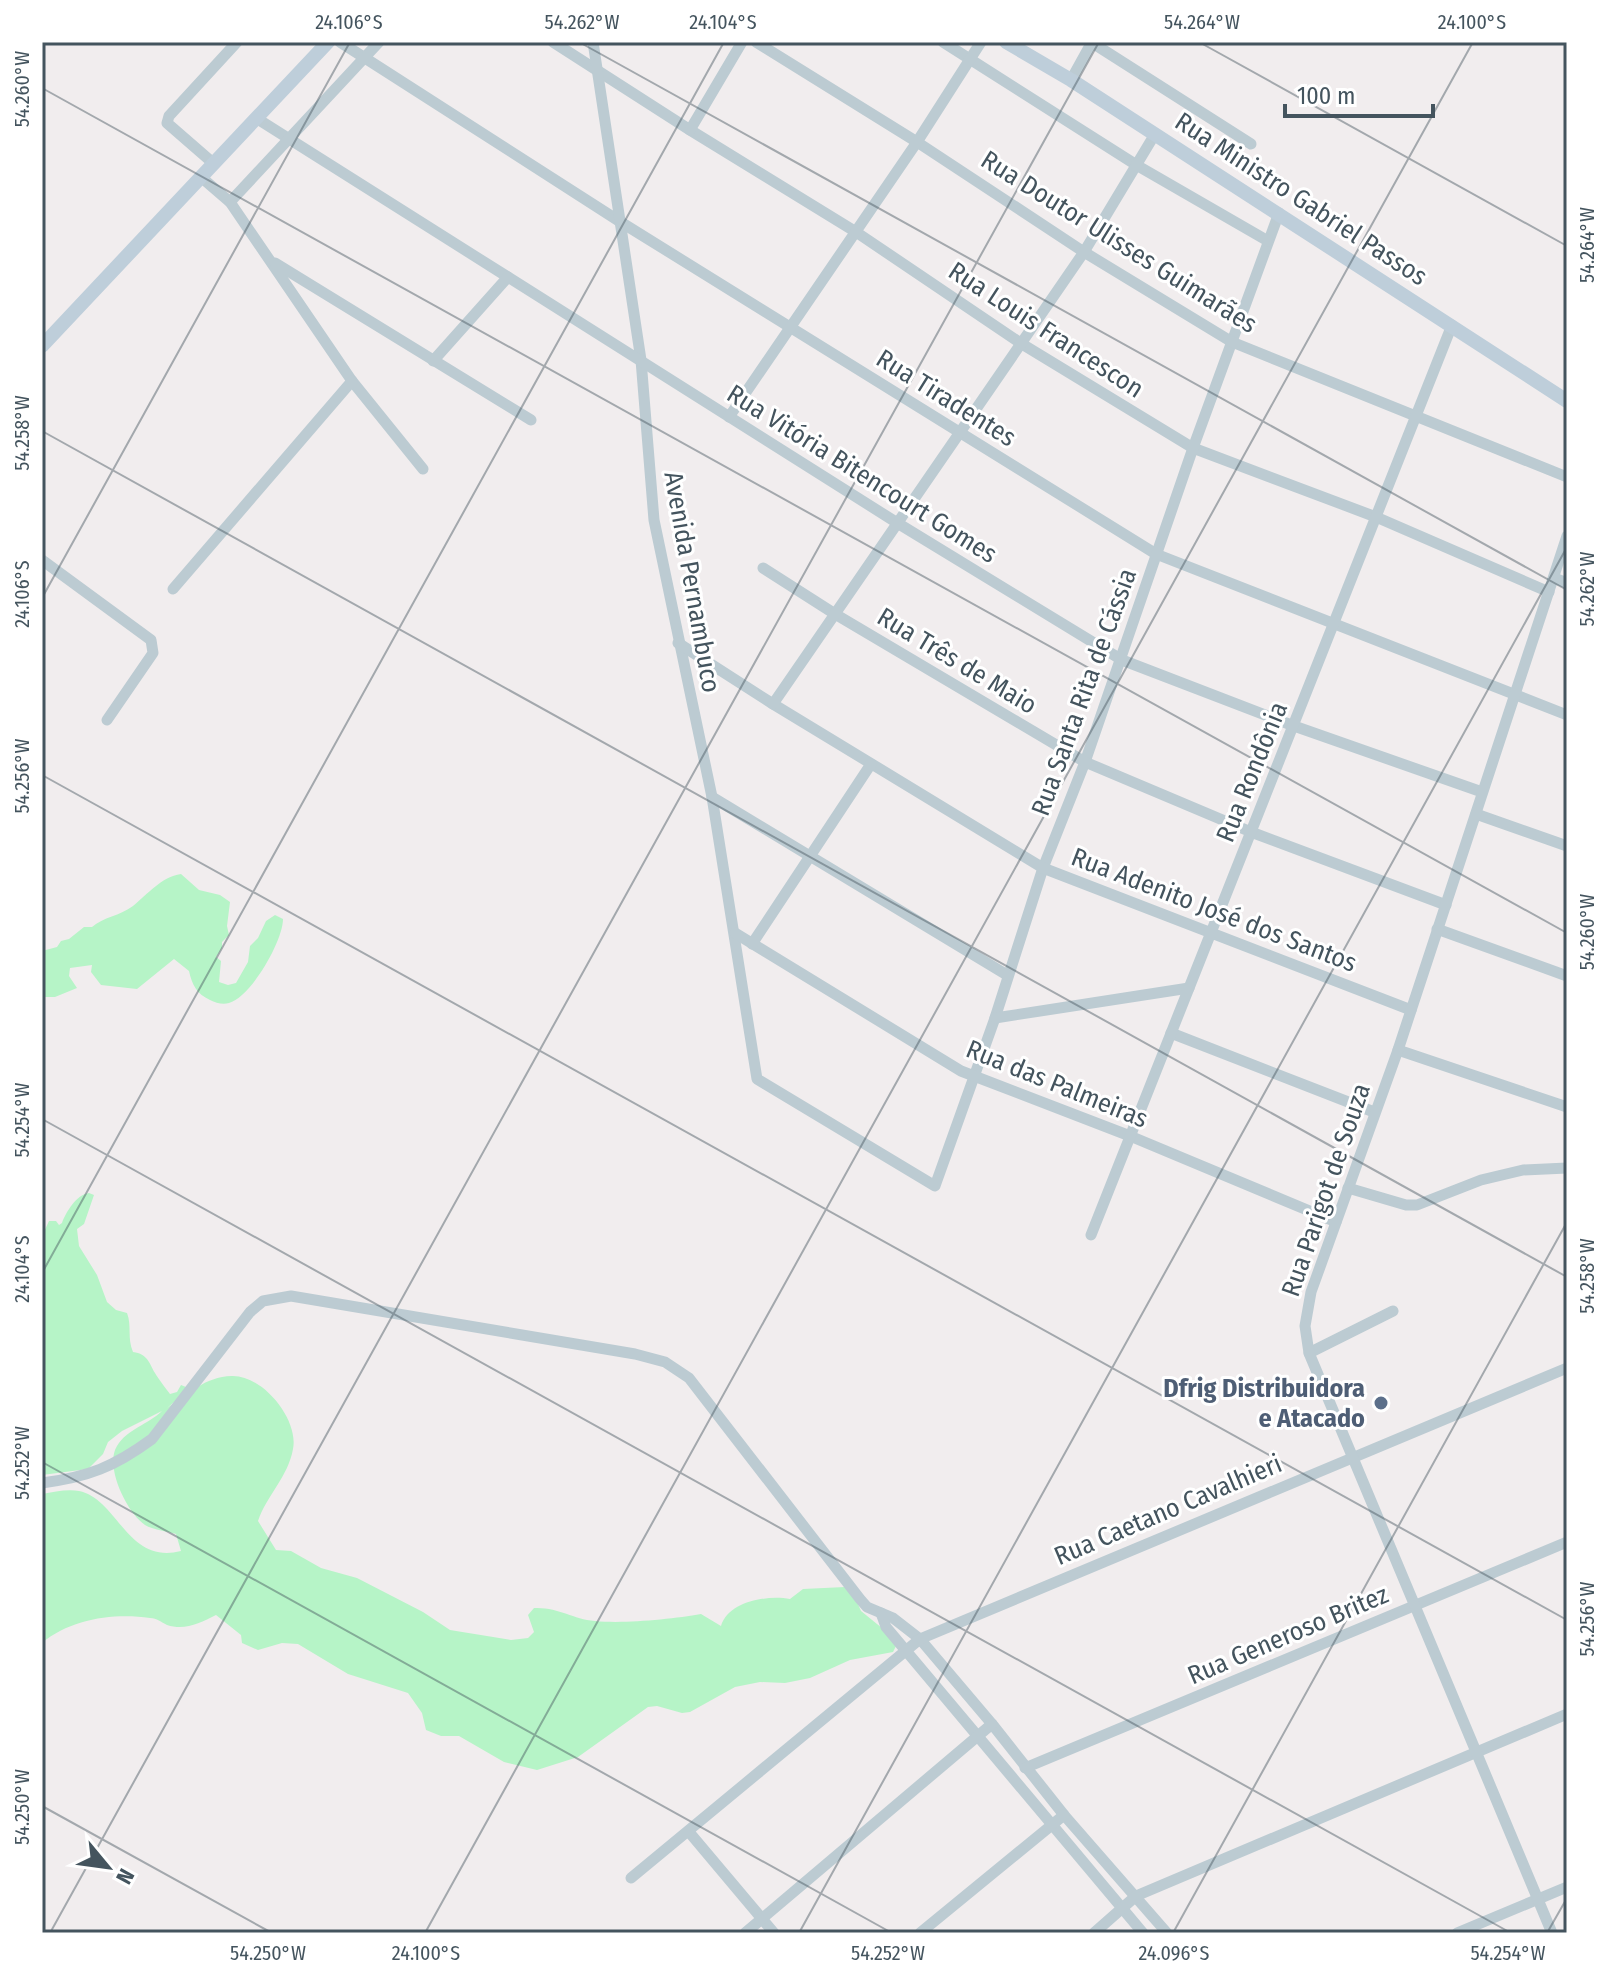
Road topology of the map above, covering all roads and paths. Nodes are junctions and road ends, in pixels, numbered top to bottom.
1 (237, 42) edge
2 (328, 42) edge
3 (340, 42) edge
4 (379, 42) edge
5 (553, 42) edge
6 (593, 42) edge
7 (742, 42) edge
8 (756, 42) edge
9 (943, 42) edge
10 (981, 42) edge
11 (1006, 42) edge
12 (1092, 42) edge
13 (364, 58) junction
14 (971, 60) junction
15 (598, 71) junction
16 (1071, 80) junction
17 (256, 118) junction
18 (690, 130) junction
19 (1155, 134) junction
20 (290, 138) junction
21 (917, 142) junction
22 (1251, 144) dead end
23 (213, 163) junction
24 (1138, 166) junction
25 (201, 177) junction
26 (230, 202) junction
27 (1279, 213) junction
28 (619, 221) junction
29 (856, 232) junction
30 (1268, 241) junction
31 (1084, 252) junction
32 (271, 261) junction
33 (508, 277) junction
34 (1452, 325) junction
35 (792, 328) junction
36 (1232, 342) junction
37 (1022, 344) junction
38 (42, 346) edge
39 (641, 360) junction
40 (433, 361) junction
41 (352, 381) junction
42 (1567, 401) edge
43 (1416, 416) junction
44 (729, 417) junction
45 (531, 420) dead end
46 (961, 433) junction
47 (1193, 448) junction
48 (423, 469) dead end
49 (1567, 477) edge
50 (1376, 517) junction
51 (899, 524) junction
52 (1567, 536) edge
53 (1156, 554) junction
54 (42, 560) edge
55 (763, 568) dead end
56 (1554, 578) junction
57 (1567, 583) edge
58 (173, 589) dead end
59 (1549, 592) junction
60 (835, 614) junction
61 (1333, 624) junction
62 (678, 643) junction
63 (1122, 660) junction
64 (1515, 696) junction
65 (773, 704) junction
66 (1567, 715) edge
67 (107, 720) dead end
68 (1294, 726) junction
69 (1085, 762) junction
70 (871, 764) junction
71 (1482, 792) junction
72 (712, 797) junction
73 (1476, 814) junction
74 (1251, 832) junction
75 (1567, 846) edge
76 (810, 857) junction
77 (1043, 868) junction
78 (1446, 905) junction
79 (1437, 929) junction
80 (1211, 932) junction
81 (735, 933) junction
82 (752, 944) junction
83 (1007, 975) junction
84 (1567, 976) edge
85 (1189, 988) junction
86 (1411, 1010) junction
87 (995, 1018) junction
88 (1171, 1033) junction
89 (1398, 1050) junction
90 (975, 1075) junction
91 (1567, 1107) edge
92 (1374, 1112) junction
93 (1130, 1136) junction
94 (1567, 1168) edge
95 (935, 1186) joint
96 (1348, 1188) junction
97 (1336, 1222) junction
98 (1091, 1235) dead end
99 (1393, 1311) dead end
100 (1309, 1353) junction
101 (1567, 1368) edge
102 (1353, 1456) junction
103 (42, 1483) edge
104 (1567, 1542) edge
105 (1414, 1606) junction
106 (881, 1613) junction
107 (920, 1639) junction
108 (906, 1650) junction
109 (1567, 1714) edge
110 (992, 1724) junction
111 (979, 1736) junction
112 (1476, 1752) junction
113 (1025, 1768) junction
114 (1064, 1815) junction
115 (1051, 1826) junction
116 (689, 1832) junction
117 (631, 1878) dead end
118 (1567, 1887) edge
119 (1136, 1896) junction
120 (1538, 1899) junction
121 (1122, 1909) junction
122 (763, 1919) junction
123 (745, 1933) edge
124 (774, 1933) edge
125 (920, 1933) edge
126 (1094, 1933) edge
127 (1143, 1933) edge
128 (1167, 1933) edge
129 (1457, 1933) edge
130 (1552, 1933) edge

1 - 23 street
2 - 17 main road
3 - 13 street, Rua Tiradentes
4 - 13 street
5 - 15 street, Rua Louis Francescon
6 - 15 street, Avenida Pernambuco
7 - 18 street
8 - 21 street, Rua Doutor Ulisses Guimarães
9 - 14 street
10 - 14 street
11 - 16 main road, Rua Ministro Gabriel Passos
12 - 16 street
12 - 22 street
13 - 20 street
13 - 28 street, Rua Tiradentes
14 - 21 street
14 - 24 street
15 - 18 street, Rua Louis Francescon
15 - 28 street, Avenida Pernambuco
16 - 19 main road, Rua Ministro Gabriel Passos
17 - 20 street, Rua Vitória Bitencourt Gomes
17 - 23 main road
18 - 29 street, Rua Louis Francescon
19 - 24 street
19 - 27 main road, Rua Ministro Gabriel Passos
20 - 26 street
20 - 33 street, Rua Vitória Bitencourt Gomes
21 - 29 street
21 - 31 street, Rua Doutor Ulisses Guimarães
23 - 25 main road
24 - 30 street
24 - 31 street
25 - 26 street
25 - 38 main road
26 - 32 street
27 - 30 street, Rua Santa Rita de Cássia
27 - 34 main road, Rua Ministro Gabriel Passos
28 - 35 street, Rua Tiradentes
28 - 39 street, Avenida Pernambuco
29 - 35 street
29 - 37 street, Rua Louis Francescon
30 - 36 street, Rua Santa Rita de Cássia
31 - 36 street, Rua Doutor Ulisses Guimarães
31 - 37 street
32 - 40 street
32 - 41 street
33 - 39 street, Rua Vitória Bitencourt Gomes
33 - 40 street
34 - 42 main road, Rua Ministro Gabriel Passos
34 - 43 street, Rua Rondônia
35 - 44 street
35 - 46 street, Rua Tiradentes
36 - 43 street, Rua Doutor Ulisses Guimarães
36 - 47 street, Rua Santa Rita de Cássia
37 - 46 street
37 - 47 street, Rua Louis Francescon
39 - 44 street, Rua Vitória Bitencourt Gomes
39 - 62 street, Avenida Pernambuco
40 - 45 street
41 - 48 street
41 - 58 street
43 - 49 street, Rua Doutor Ulisses Guimarães
43 - 50 street, Rua Rondônia
44 - 51 street, Rua Vitória Bitencourt Gomes
46 - 51 street
46 - 53 street, Rua Tiradentes
47 - 50 street, Rua Louis Francescon
47 - 53 street, Rua Santa Rita de Cássia
50 - 59 street, Rua Louis Francescon
50 - 61 street, Rua Rondônia
51 - 60 street
51 - 63 street, Rua Vitória Bitencourt Gomes
52 - 56 street, Rua Parigot de Souza
53 - 61 street, Rua Tiradentes
53 - 63 street, Rua Santa Rita de Cássia
54 - 67 street
55 - 60 street, Rua Três de Maio
56 - 57 street
56 - 59 street, Rua Parigot de Souza
59 - 64 street, Rua Parigot de Souza
60 - 65 street
60 - 69 street, Rua Três de Maio
61 - 64 street, Rua Tiradentes
61 - 68 street, Rua Rondônia
62 - 65 street, Rua Adenito José dos Santos
62 - 72 street, Avenida Pernambuco
63 - 68 street, Rua Vitória Bitencourt Gomes
63 - 69 street, Rua Santa Rita de Cássia
64 - 66 street, Rua Tiradentes
64 - 71 street, Rua Parigot de Souza
65 - 70 street, Rua Adenito José dos Santos
68 - 71 street, Rua Vitória Bitencourt Gomes
68 - 74 street, Rua Rondônia
69 - 74 street, Rua Três de Maio
69 - 77 street, Rua Santa Rita de Cássia
70 - 76 street
70 - 77 street, Rua Adenito José dos Santos
71 - 73 street, Rua Parigot de Souza
72 - 76 street
72 - 81 street, Avenida Pernambuco
73 - 75 street
73 - 78 street, Rua Parigot de Souza
74 - 78 street, Rua Três de Maio
74 - 80 street, Rua Rondônia
76 - 82 street
76 - 83 street
77 - 80 street, Rua Adenito José dos Santos
77 - 83 street, Rua Santa Rita de Cássia
78 - 79 street, Rua Parigot de Souza
79 - 84 street
79 - 86 street, Rua Parigot de Souza
80 - 85 street, Rua Rondônia
80 - 86 street, Rua Adenito José dos Santos
81 - 82 street, Rua das Palmeiras
81 - 95 street, Avenida Pernambuco
82 - 90 street, Rua das Palmeiras
83 - 87 street, Rua Santa Rita de Cássia
85 - 87 street
85 - 88 street, Rua Rondônia
86 - 89 street, Rua Parigot de Souza
87 - 90 street, Rua Santa Rita de Cássia
88 - 92 street
88 - 93 street, Rua Rondônia
89 - 91 street
89 - 92 street, Rua Parigot de Souza
90 - 93 street, Rua das Palmeiras
90 - 95 street, Rua Santa Rita de Cássia
92 - 96 street, Rua Parigot de Souza
93 - 97 street, Rua das Palmeiras
93 - 98 street, Rua Rondônia
94 - 96 street
96 - 97 street, Rua Parigot de Souza
97 - 100 street, Rua Parigot de Souza
99 - 100 street
100 - 102 street, Rua Parigot de Souza
101 - 102 street, Rua Caetano Cavalhieri
102 - 105 street, Rua Parigot de Souza
102 - 107 street, Rua Caetano Cavalhieri
103 - 106 street
104 - 105 street, Rua Generoso Britez
105 - 112 street, Rua Parigot de Souza
105 - 113 street, Rua Generoso Britez
106 - 107 street
106 - 108 street
107 - 108 street, Rua Caetano Cavalhieri
107 - 110 street
108 - 111 street
108 - 116 street, Rua Caetano Cavalhieri
109 - 112 street
110 - 111 street
110 - 113 street
111 - 115 street
111 - 122 street
112 - 119 street
112 - 120 street, Rua Parigot de Souza
113 - 114 street
114 - 115 street
114 - 119 street
115 - 121 street
115 - 125 street
116 - 117 street, Rua Caetano Cavalhieri
116 - 122 street
118 - 120 street
119 - 121 street
119 - 128 street
120 - 129 street
120 - 130 street, Rua Parigot de Souza
121 - 126 street
121 - 127 street
122 - 123 street
122 - 124 street

